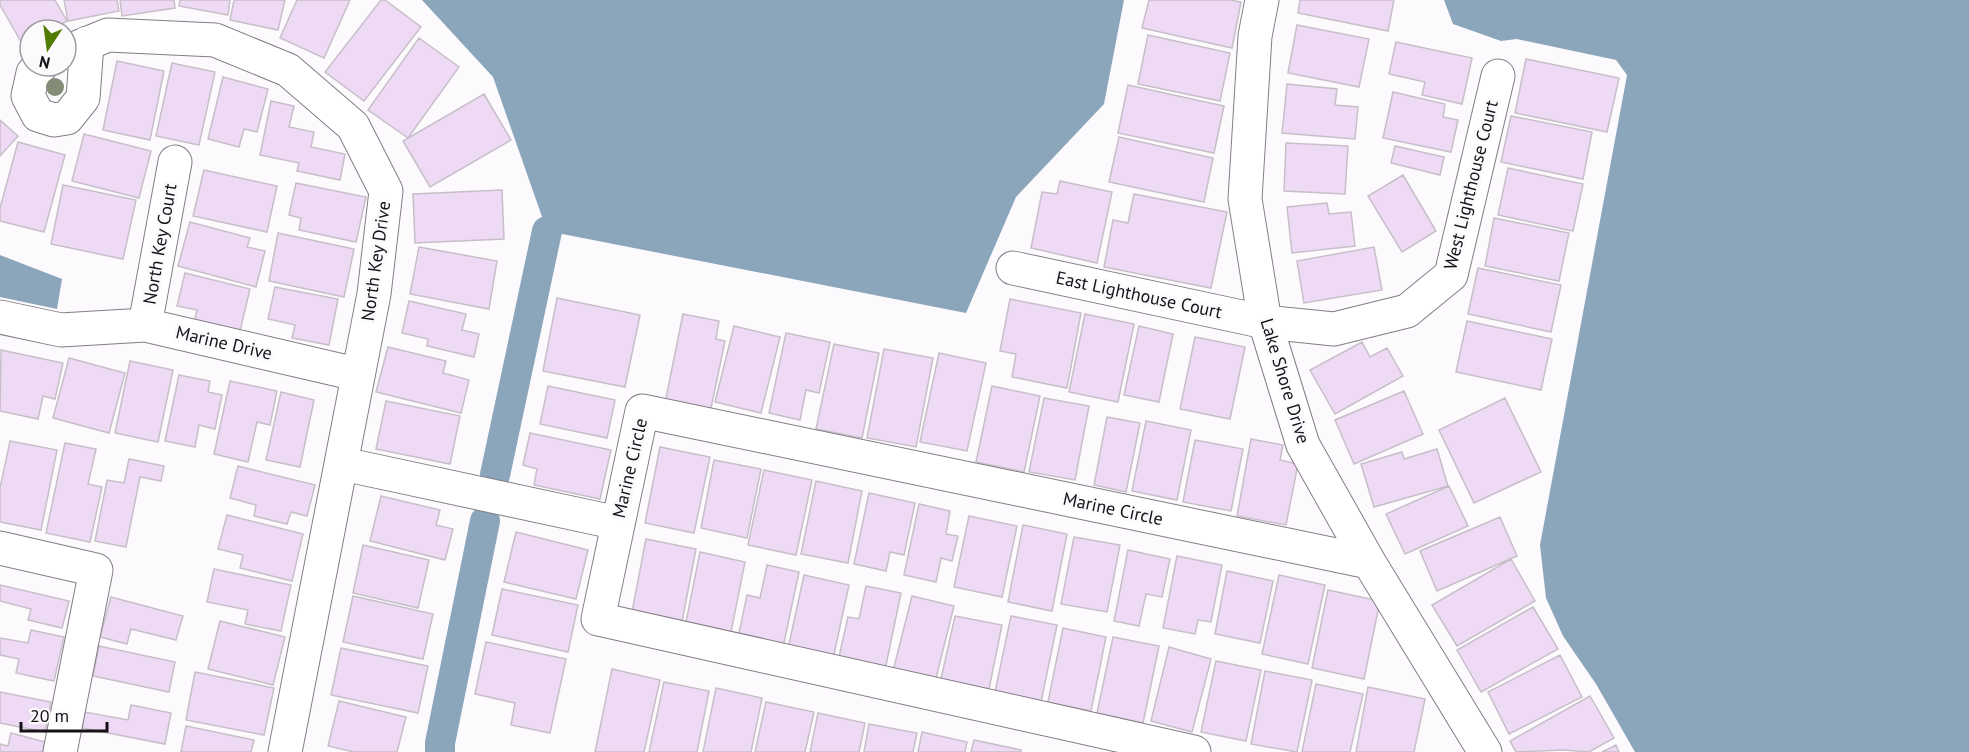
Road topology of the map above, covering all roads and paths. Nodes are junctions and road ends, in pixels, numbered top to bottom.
1 (1262, 0) edge
2 (78, 46) edge
3 (78, 62) edge
4 (1498, 76) dead end
5 (32, 78) edge
6 (175, 162) dead end
7 (1013, 268) dead end
8 (0, 317) edge
9 (1265, 322) junction
10 (145, 325) junction
11 (356, 374) junction
12 (343, 464) junction
13 (618, 523) junction
14 (0, 548) edge
15 (1369, 562) junction
16 (60, 752) edge
17 (285, 752) edge
18 (1194, 752) edge
19 (1485, 752) edge

1 - 9 street, Lake Shore Drive
2 - 11 street, North Key Drive
3 - 5 street, North Key Drive
4 - 9 street, West Lighthouse Court
6 - 10 street, North Key Court
7 - 9 street, East Lighthouse Court
8 - 10 street, Marine Drive
9 - 15 street, Lake Shore Drive
10 - 11 street, Marine Drive
11 - 12 street
12 - 13 street
12 - 17 street
13 - 15 street, Marine Circle
13 - 18 street, Marine Circle
14 - 16 street
15 - 19 street, Lake Shore Drive

